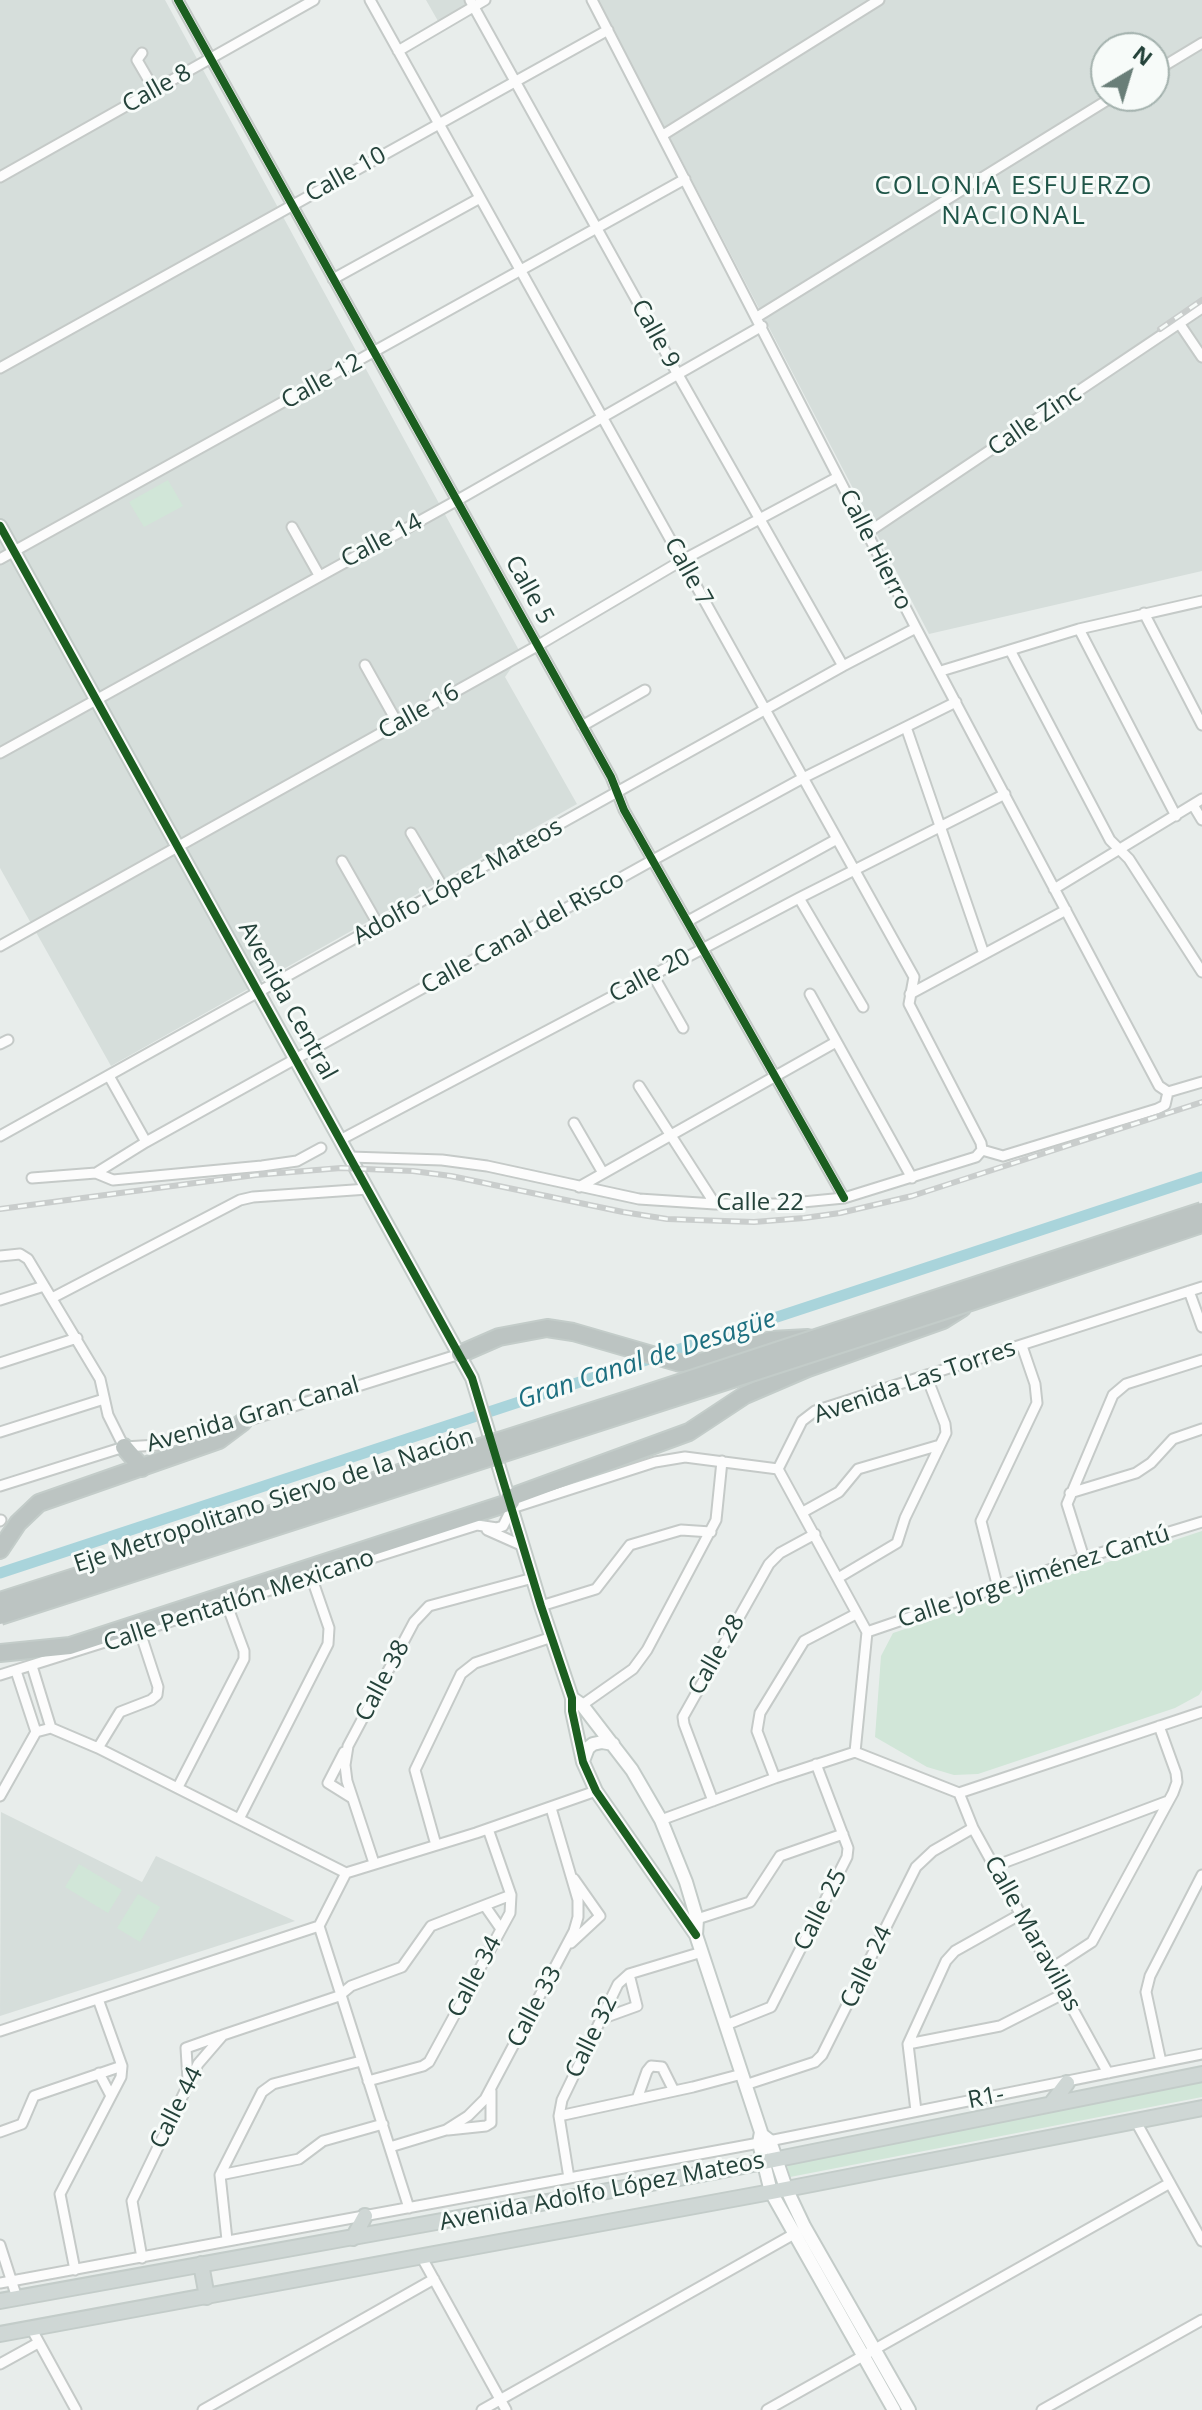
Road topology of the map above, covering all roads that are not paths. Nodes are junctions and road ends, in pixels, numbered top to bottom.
1 (178, 0) edge
2 (314, 0) edge
3 (370, 0) edge
4 (485, 0) edge
5 (592, 0) edge
6 (879, 0) edge
7 (472, 3) edge
8 (608, 30) junction
9 (1202, 43) edge
10 (398, 51) junction
11 (142, 53) dead end
12 (211, 59) junction
13 (1170, 62) edge
14 (516, 80) junction
15 (155, 91) junction
16 (1090, 111) edge
17 (438, 123) junction
18 (663, 135) junction
19 (0, 177) edge
20 (685, 179) junction
21 (480, 198) junction
22 (293, 205) junction
23 (596, 226) junction
24 (520, 269) junction
25 (333, 279) junction
26 (1202, 308) edge
27 (759, 322) junction
28 (1179, 323) junction
29 (374, 353) junction
30 (1202, 357) edge
31 (0, 368) edge
32 (677, 373) junction
33 (602, 415) junction
34 (838, 477) junction
35 (456, 501) junction
36 (761, 519) junction
37 (0, 526) edge
38 (292, 527) dead end
39 (867, 533) junction
40 (14, 551) junction
41 (0, 559) edge
42 (681, 561) junction
43 (319, 575) junction
44 (1202, 601) edge
45 (1144, 613) junction
46 (916, 628) junction
47 (1079, 629) junction
48 (537, 646) junction
49 (1010, 650) junction
50 (365, 665) dead end
51 (843, 666) junction
52 (941, 671) junction
53 (645, 690) dead end
54 (97, 699) junction
55 (956, 702) junction
56 (767, 709) junction
57 (398, 724) junction
58 (1202, 725) edge
59 (582, 726) junction
60 (906, 727) junction
61 (0, 753) edge
62 (803, 778) junction
63 (617, 794) junction
64 (1005, 794) junction
65 (1202, 799) edge
66 (1193, 805) junction
67 (1176, 816) junction
68 (1202, 820) edge
69 (940, 826) junction
70 (411, 833) dead end
71 (837, 839) junction
72 (177, 846) junction
73 (1120, 850) junction
74 (653, 860) junction
75 (342, 861) dead end
76 (854, 870) junction
77 (444, 889) junction
78 (1054, 889) junction
79 (799, 898) junction
80 (1066, 910) junction
81 (688, 921) junction
82 (379, 926) junction
83 (0, 946) edge
84 (703, 948) junction
85 (984, 954) junction
86 (1202, 972) edge
87 (653, 975) junction
88 (259, 992) junction
89 (810, 994) dead end
90 (910, 994) junction
91 (863, 1007) dead end
92 (683, 1028) dead end
93 (836, 1042) junction
94 (297, 1060) junction
95 (109, 1076) junction
96 (774, 1077) junction
97 (1202, 1082) edge
98 (639, 1086) dead end
99 (1168, 1092) junction
100 (574, 1123) dead end
101 (670, 1134) junction
102 (0, 1136) edge
103 (340, 1140) junction
104 (146, 1142) junction
105 (321, 1148) dead end
106 (982, 1150) junction
107 (350, 1157) junction
108 (96, 1173) junction
109 (603, 1173) junction
110 (32, 1178) dead end
111 (912, 1178) junction
112 (579, 1187) junction
113 (368, 1189) junction
114 (844, 1198) junction
115 (715, 1204) junction
116 (1202, 1211) edge
117 (1202, 1224) edge
118 (0, 1256) edge
119 (44, 1286) junction
120 (1202, 1287) edge
121 (1189, 1291) junction
122 (52, 1298) junction
123 (0, 1300) edge
124 (974, 1301) junction
125 (1202, 1327) edge
126 (817, 1337) junction
127 (77, 1338) junction
128 (1022, 1346) junction
129 (460, 1354) junction
130 (1202, 1360) edge
131 (0, 1363) edge
132 (926, 1375) junction
133 (104, 1399) junction
134 (243, 1422) junction
135 (1202, 1429) edge
136 (0, 1432) edge
137 (940, 1445) junction
138 (124, 1447) junction
139 (722, 1461) junction
140 (142, 1468) junction
141 (778, 1469) junction
142 (0, 1486) edge
143 (1070, 1493) junction
144 (511, 1503) junction
145 (803, 1512) junction
146 (1202, 1522) edge
147 (477, 1525) junction
148 (711, 1532) junction
149 (815, 1534) junction
150 (523, 1546) junction
151 (0, 1550) edge
152 (1084, 1558) junction
153 (311, 1576) junction
154 (533, 1578) junction
155 (838, 1578) junction
156 (998, 1588) junction
157 (0, 1601) edge
158 (227, 1605) junction
159 (541, 1606) junction
160 (856, 1614) junction
161 (0, 1616) edge
162 (140, 1632) junction
163 (867, 1632) junction
164 (552, 1637) junction
165 (0, 1653) edge
166 (32, 1666) junction
167 (16, 1671) junction
168 (0, 1675) edge
169 (577, 1701) junction
170 (1202, 1712) edge
171 (1159, 1726) junction
172 (51, 1728) junction
173 (36, 1732) junction
174 (613, 1744) junction
175 (348, 1746) junction
176 (98, 1748) junction
177 (855, 1752) junction
178 (583, 1762) junction
179 (816, 1764) junction
180 (4, 1778) edge
181 (775, 1778) junction
182 (178, 1787) junction
183 (596, 1791) junction
184 (959, 1793) junction
185 (0, 1796) edge
186 (352, 1798) junction
187 (713, 1801) junction
188 (1168, 1801) junction
189 (551, 1808) junction
190 (239, 1819) junction
191 (661, 1820) junction
192 (973, 1828) junction
193 (488, 1829) junction
194 (843, 1834) junction
195 (436, 1845) junction
196 (680, 1862) junction
197 (374, 1863) junction
198 (995, 1866) junction
199 (651, 1869) junction
200 (346, 1873) junction
201 (1202, 1875) edge
202 (573, 1877) junction
203 (511, 1895) junction
204 (485, 1906) junction
205 (1021, 1914) junction
206 (691, 1921) junction
207 (319, 1926) junction
208 (501, 1929) junction
209 (566, 1948) junction
210 (702, 1952) junction
211 (1052, 1968) junction
212 (629, 1974) junction
213 (1065, 1993) junction
214 (339, 1996) junction
215 (98, 1999) junction
216 (601, 2019) junction
217 (726, 2025) junction
218 (0, 2031) edge
219 (223, 2035) junction
220 (908, 2044) junction
221 (1202, 2054) edge
222 (361, 2061) junction
223 (1161, 2062) junction
224 (122, 2066) junction
225 (99, 2073) junction
226 (1108, 2073) junction
227 (1202, 2074) edge
228 (744, 2079) junction
229 (368, 2081) junction
230 (1067, 2083) junction
231 (189, 2084) junction
232 (491, 2091) junction
233 (674, 2091) junction
234 (111, 2096) junction
235 (637, 2099) junction
236 (1051, 2104) junction
237 (1202, 2108) edge
238 (916, 2111) junction
239 (559, 2116) junction
240 (1135, 2120) junction
241 (383, 2124) junction
242 (446, 2130) junction
243 (0, 2132) edge
244 (763, 2139) junction
245 (390, 2147) junction
246 (713, 2151) junction
247 (768, 2161) junction
248 (718, 2171) junction
249 (220, 2175) junction
250 (569, 2178) junction
251 (1170, 2183) junction
252 (779, 2190) junction
253 (409, 2208) junction
254 (365, 2216) junction
255 (794, 2234) junction
256 (353, 2238) junction
257 (227, 2240) junction
258 (1202, 2241) edge
259 (0, 2245) edge
260 (421, 2256) junction
261 (142, 2258) junction
262 (201, 2264) junction
263 (75, 2270) junction
264 (434, 2279) junction
265 (11, 2281) junction
266 (0, 2283) edge
267 (207, 2297) junction
268 (17, 2298) junction
269 (0, 2301) edge
270 (1202, 2320) edge
271 (31, 2328) junction
272 (0, 2334) edge
273 (38, 2343) junction
274 (869, 2354) junction
275 (0, 2364) edge
276 (500, 2400) junction
277 (76, 2410) edge
278 (203, 2410) edge
279 (482, 2410) edge
280 (506, 2410) edge
281 (767, 2410) edge
282 (894, 2410) edge
283 (909, 2410) edge
284 (1042, 2410) edge

1 - 12 street, Calle 5
2 - 12 street, Calle 8
3 - 10 street, Calle 7
4 - 7 street
5 - 8 street, Calle Hierro
6 - 18 street
7 - 10 street
7 - 14 street, Calle 9
8 - 14 street, Calle 10
8 - 18 street, Calle Hierro
9 - 13 street
10 - 17 street, Calle 7
11 - 15 street
12 - 15 street, Calle 8
12 - 22 street, Calle 5
14 - 17 street, Calle 10
14 - 23 street, Calle 9
15 - 19 street, Calle 8
16 - 27 street, Calle 14
17 - 21 street, Calle 7
17 - 22 street, Calle 10
18 - 20 street, Calle Hierro
20 - 23 street, Calle 12
20 - 27 street, Calle Hierro
21 - 24 street, Calle 7
21 - 25 street
22 - 25 street, Calle 5
22 - 31 street, Calle 10
23 - 24 street, Calle 12
23 - 32 street, Calle 9
24 - 29 street, Calle 12
24 - 33 street, Calle 7
25 - 29 street, Calle 5
26 - 28 street, Calle Zinc
27 - 32 street, Calle 14
27 - 34 street, Calle Hierro
28 - 30 street
28 - 39 street, Calle Zinc
29 - 35 street, Calle 5
29 - 40 street, Calle 12
32 - 33 street, Calle 14
32 - 36 street, Calle 9
33 - 35 street, Calle 14
33 - 42 street, Calle 7
34 - 36 street, Calle 16
34 - 39 street, Calle Hierro
35 - 43 street, Calle 14
35 - 48 street, Calle 5
36 - 42 street, Calle 16
36 - 51 street, Calle 9
37 - 40 street, Avenida Central
38 - 43 street
39 - 46 street, Calle Hierro
40 - 41 street, Calle 12
40 - 54 street, Avenida Central
42 - 48 street, Calle 16
42 - 56 street, Calle 7
43 - 54 street, Calle 14
44 - 45 street
45 - 47 street
45 - 58 street
46 - 51 street, Adolfo López Mateos
46 - 52 street, Calle Hierro
47 - 49 street
47 - 67 street
48 - 57 street, Calle 16
48 - 59 street, Calle 5
49 - 52 street
49 - 73 street
50 - 57 street
51 - 56 street, Adolfo López Mateos
52 - 55 street, Calle Hierro
53 - 59 street
54 - 61 street, Calle 14
54 - 72 street, Avenida Central
55 - 60 street, Calle Canal del Risco
55 - 64 street, Calle Hierro
56 - 62 street, Calle 7
56 - 63 street, Adolfo López Mateos
57 - 72 street, Calle 16
59 - 63 street, Calle 5
60 - 62 street, Calle Canal del Risco
60 - 69 street
62 - 71 street, Calle 7
62 - 74 street, Calle Canal del Risco
63 - 74 street, Calle 5
63 - 77 street, Adolfo López Mateos
64 - 69 street, Calle 20
64 - 78 street, Calle Hierro
65 - 66 street
66 - 67 street
66 - 68 street
67 - 73 street
69 - 76 street, Calle 20
69 - 85 street
70 - 77 street
71 - 76 street, Calle 7
71 - 81 street
72 - 83 street, Calle 16
72 - 88 street, Avenida Central
73 - 78 street
73 - 86 street
74 - 81 street, Calle 5
74 - 94 street, Calle Canal del Risco
75 - 82 street
76 - 79 street, Calle 20
76 - 90 street, Calle 7
77 - 82 street, Adolfo López Mateos
78 - 80 street, Calle Hierro
79 - 84 street, Calle 20
79 - 91 street
80 - 85 street
80 - 99 street, Calle Hierro
81 - 84 street, Calle 5
82 - 88 street, Adolfo López Mateos
84 - 87 street, Calle 20
84 - 96 street, Calle 5
85 - 90 street
87 - 92 street
87 - 103 street, Calle 20
88 - 94 street, Avenida Central
88 - 95 street, Adolfo López Mateos
89 - 93 street
90 - 106 street, Calle 7
93 - 96 street
93 - 111 street
94 - 103 street, Avenida Central
94 - 104 street, Calle Canal del Risco
95 - 102 street, Adolfo López Mateos
95 - 104 street
96 - 101 street
96 - 114 street, Calle 5
97 - 99 street
98 - 101 street
99 - 106 street
100 - 109 street
101 - 109 street
101 - 115 street
103 - 107 street, Avenida Central
104 - 108 street, Calle Canal del Risco
105 - 108 street
106 - 111 street, Calle 22
107 - 112 street, Calle 22
107 - 113 street, Avenida Central
108 - 110 street
109 - 112 street
111 - 114 street, Calle 22
112 - 115 street, Calle 22
113 - 122 street
113 - 129 street, Avenida Central
114 - 115 street, Calle 22
116 - 126 highway, Eje Metropolitano Siervo de la Nación, bridge
117 - 124 highway, Eje Metropolitano Siervo de la Nación, bridge
118 - 119 street
119 - 122 street
119 - 123 street
120 - 121 street, Avenida Las Torres
121 - 125 street
121 - 128 street, Avenida Las Torres
122 - 127 street
124 - 144 highway, bridge
124 - 161 highway, Eje Metropolitano Siervo de la Nación, bridge
126 - 129 highway, bridge
126 - 157 highway, Eje Metropolitano Siervo de la Nación, bridge
127 - 131 street
127 - 133 street
128 - 132 street, Avenida Las Torres
128 - 156 street
129 - 134 street, Avenida Gran Canal
129 - 144 street, Avenida Central
130 - 143 street
132 - 137 street
132 - 141 street, Avenida Las Torres
133 - 136 street
133 - 138 street
134 - 138 street, Avenida Gran Canal
134 - 140 highway
135 - 143 street
137 - 145 street
137 - 155 street
138 - 140 highway
138 - 142 street, Avenida Gran Canal
139 - 141 street
139 - 144 street
139 - 148 street
140 - 151 highway
141 - 145 street
143 - 152 street
144 - 147 street, Calle Pentatlón Mexicano
144 - 150 street, Avenida Central
144 - 165 highway
145 - 149 street
146 - 152 street, Calle Jorge Jiménez Cantú
147 - 150 street
147 - 153 street, Calle Pentatlón Mexicano
148 - 159 street
148 - 169 street
149 - 155 street
149 - 187 street, Calle 28
150 - 154 street, Avenida Central
152 - 156 street, Calle Jorge Jiménez Cantú
153 - 158 street, Calle Pentatlón Mexicano
153 - 190 street
154 - 159 street, Avenida Central
154 - 175 street, Calle 38
155 - 160 street
156 - 163 street, Calle Jorge Jiménez Cantú
158 - 162 street, Calle Pentatlón Mexicano
158 - 182 street
159 - 164 street, Avenida Central
160 - 163 street
160 - 181 street
162 - 166 street, Calle Pentatlón Mexicano
162 - 176 street
163 - 177 street
164 - 169 street, Avenida Central
164 - 195 street
166 - 167 street, Calle Pentatlón Mexicano
166 - 172 street
167 - 168 street, Calle Pentatlón Mexicano
167 - 173 street
169 - 174 street
169 - 178 street
170 - 171 street
171 - 184 street
171 - 188 street
172 - 173 street
172 - 176 street
173 - 180 street
174 - 178 street
174 - 191 street
175 - 186 street, Calle 38
175 - 186 street
176 - 182 street
177 - 179 street
177 - 184 street
178 - 183 street
179 - 181 street
179 - 194 street, Calle 25
180 - 185 street
181 - 187 street
182 - 190 street
183 - 189 street
183 - 199 street
184 - 192 street, Calle Maravillas
186 - 197 street, Calle 38
187 - 191 street
188 - 198 street
188 - 211 street
189 - 193 street
189 - 202 street, Calle 33
190 - 200 street
191 - 196 street
192 - 198 street, Calle Maravillas
192 - 228 street, Calle 24
193 - 195 street
193 - 203 street
194 - 206 street
194 - 217 street, Calle 25
195 - 197 street
196 - 199 street
196 - 206 street
197 - 200 street
198 - 205 street, Calle Maravillas
199 - 206 street
200 - 207 street
201 - 223 street
202 - 209 street, Calle 33
202 - 209 street
203 - 204 street
203 - 208 street, Calle 34
204 - 208 street
204 - 214 street
205 - 211 street, Calle Maravillas
205 - 220 street
206 - 210 street
207 - 214 street
207 - 215 street
208 - 229 street, Calle 34
209 - 232 street, Calle 33
210 - 212 street, Calle 32
210 - 217 street
211 - 213 street, Calle Maravillas
212 - 216 street, Calle 32
212 - 216 street
213 - 220 street
213 - 226 street, Calle Maravillas
214 - 219 street
214 - 222 street
215 - 218 street
215 - 224 street
216 - 239 street, Calle 32
217 - 228 street
219 - 231 street, Calle 44
219 - 231 street
220 - 238 street
221 - 223 street, R1-
222 - 229 street
222 - 249 street
223 - 226 street, R1-
224 - 225 street
224 - 234 street
225 - 234 street
225 - 243 street
226 - 230 street, R1-
227 - 236 main road, Avenida Adolfo López Mateos
228 - 233 street, Calle 24
228 - 244 street
229 - 241 street
230 - 236 main road
230 - 238 street, R1-
231 - 261 street, Calle 44
232 - 242 street, Calle 33
232 - 242 street
233 - 235 street, Calle 24
233 - 235 street
234 - 263 street
235 - 239 street, Calle 24
236 - 247 main road, Avenida Adolfo López Mateos
237 - 240 main road, Avenida Adolfo López Mateos
238 - 244 street, R1-
239 - 250 street, Calle 32
240 - 251 street
240 - 252 main road, Avenida Adolfo López Mateos
241 - 245 street
241 - 249 street
242 - 245 street, Calle 33
244 - 246 street, R1-
244 - 247 street
245 - 253 street
246 - 248 street
246 - 250 street, R1-
247 - 248 main road, Avenida Adolfo López Mateos
247 - 252 street
248 - 256 main road, Avenida Adolfo López Mateos
249 - 257 street
250 - 253 street, R1-
251 - 258 street
251 - 274 street
252 - 255 street
252 - 260 main road, Avenida Adolfo López Mateos
252 - 274 street
253 - 254 street, R1-
254 - 256 main road
254 - 257 street, R1-
255 - 274 street
255 - 276 street
256 - 262 main road, Avenida Adolfo López Mateos
257 - 261 street, R1-
259 - 265 street
260 - 264 street
260 - 267 main road, Avenida Adolfo López Mateos
261 - 263 street, R1-
262 - 267 main road
262 - 268 main road, Avenida Adolfo López Mateos
263 - 265 street, R1-
264 - 276 street
264 - 278 street
265 - 266 street, R1-
265 - 268 street
267 - 271 main road, Avenida Adolfo López Mateos
268 - 269 main road, Avenida Adolfo López Mateos
270 - 284 street
271 - 272 main road, Avenida Adolfo López Mateos
271 - 273 street
273 - 275 street
273 - 277 street
274 - 281 street
274 - 282 street
274 - 283 street
276 - 279 street
276 - 280 street

